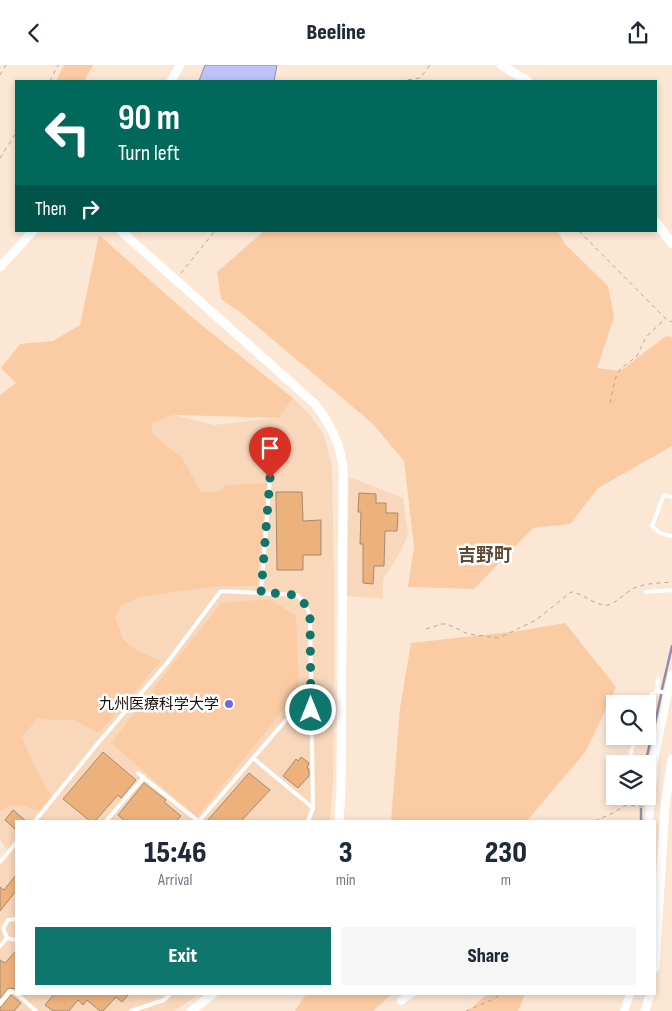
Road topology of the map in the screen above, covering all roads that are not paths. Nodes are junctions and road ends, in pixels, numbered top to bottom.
1 (180, 65) edge
2 (501, 65) edge
3 (172, 80) edge
4 (526, 80) edge
5 (657, 224) edge
6 (32, 232) edge
7 (123, 232) edge
8 (672, 244) edge
9 (0, 267) edge
10 (270, 478) dead end
11 (672, 497) edge
12 (672, 536) edge
13 (672, 590) edge
14 (261, 593) junction
15 (646, 593) dead end
16 (672, 674) edge
17 (658, 679) dead end
18 (311, 691) junction
19 (657, 691) junction
20 (668, 693) junction
21 (651, 695) edge
22 (658, 742) junction
23 (630, 755) edge
24 (253, 758) junction
25 (672, 759) edge
26 (138, 773) dead end
27 (144, 777) junction
28 (312, 808) junction
29 (36, 820) edge
30 (107, 820) edge
31 (197, 820) edge
32 (199, 820) edge
33 (308, 820) edge
34 (339, 820) edge
35 (649, 820) edge
36 (15, 844) edge
37 (0, 862) edge
38 (15, 919) edge
39 (7, 938) junction
40 (15, 940) edge
41 (0, 946) edge
42 (656, 953) edge
43 (15, 994) edge
44 (17, 995) edge
45 (169, 995) edge
46 (212, 995) edge
47 (410, 995) edge
48 (630, 995) edge
49 (650, 995) edge
50 (401, 1001) dead end
51 (0, 1004) edge
52 (36, 1011) edge
53 (131, 1011) edge
54 (191, 1011) edge
55 (624, 1011) edge
56 (645, 1011) edge

1 - 3 street
2 - 4 street
5 - 8 street
6 - 9 street
7 - 34 street
10 - 14 lane
11 - 12 lane
13 - 15 lane
14 - 18 lane
14 - 29 lane
16 - 20 street
17 - 19 lane
18 - 24 lane
18 - 28 lane
19 - 20 lane
19 - 21 lane
20 - 22 street
22 - 23 lane
22 - 35 street
24 - 28 lane
24 - 32 lane
25 - 42 street
26 - 27 lane
27 - 30 lane
27 - 31 lane
28 - 33 lane
36 - 37 lane
38 - 39 lane
39 - 40 lane
39 - 41 lane
43 - 51 lane
44 - 52 lane
45 - 53 lane
46 - 54 street
47 - 50 street
48 - 55 street
49 - 56 street

